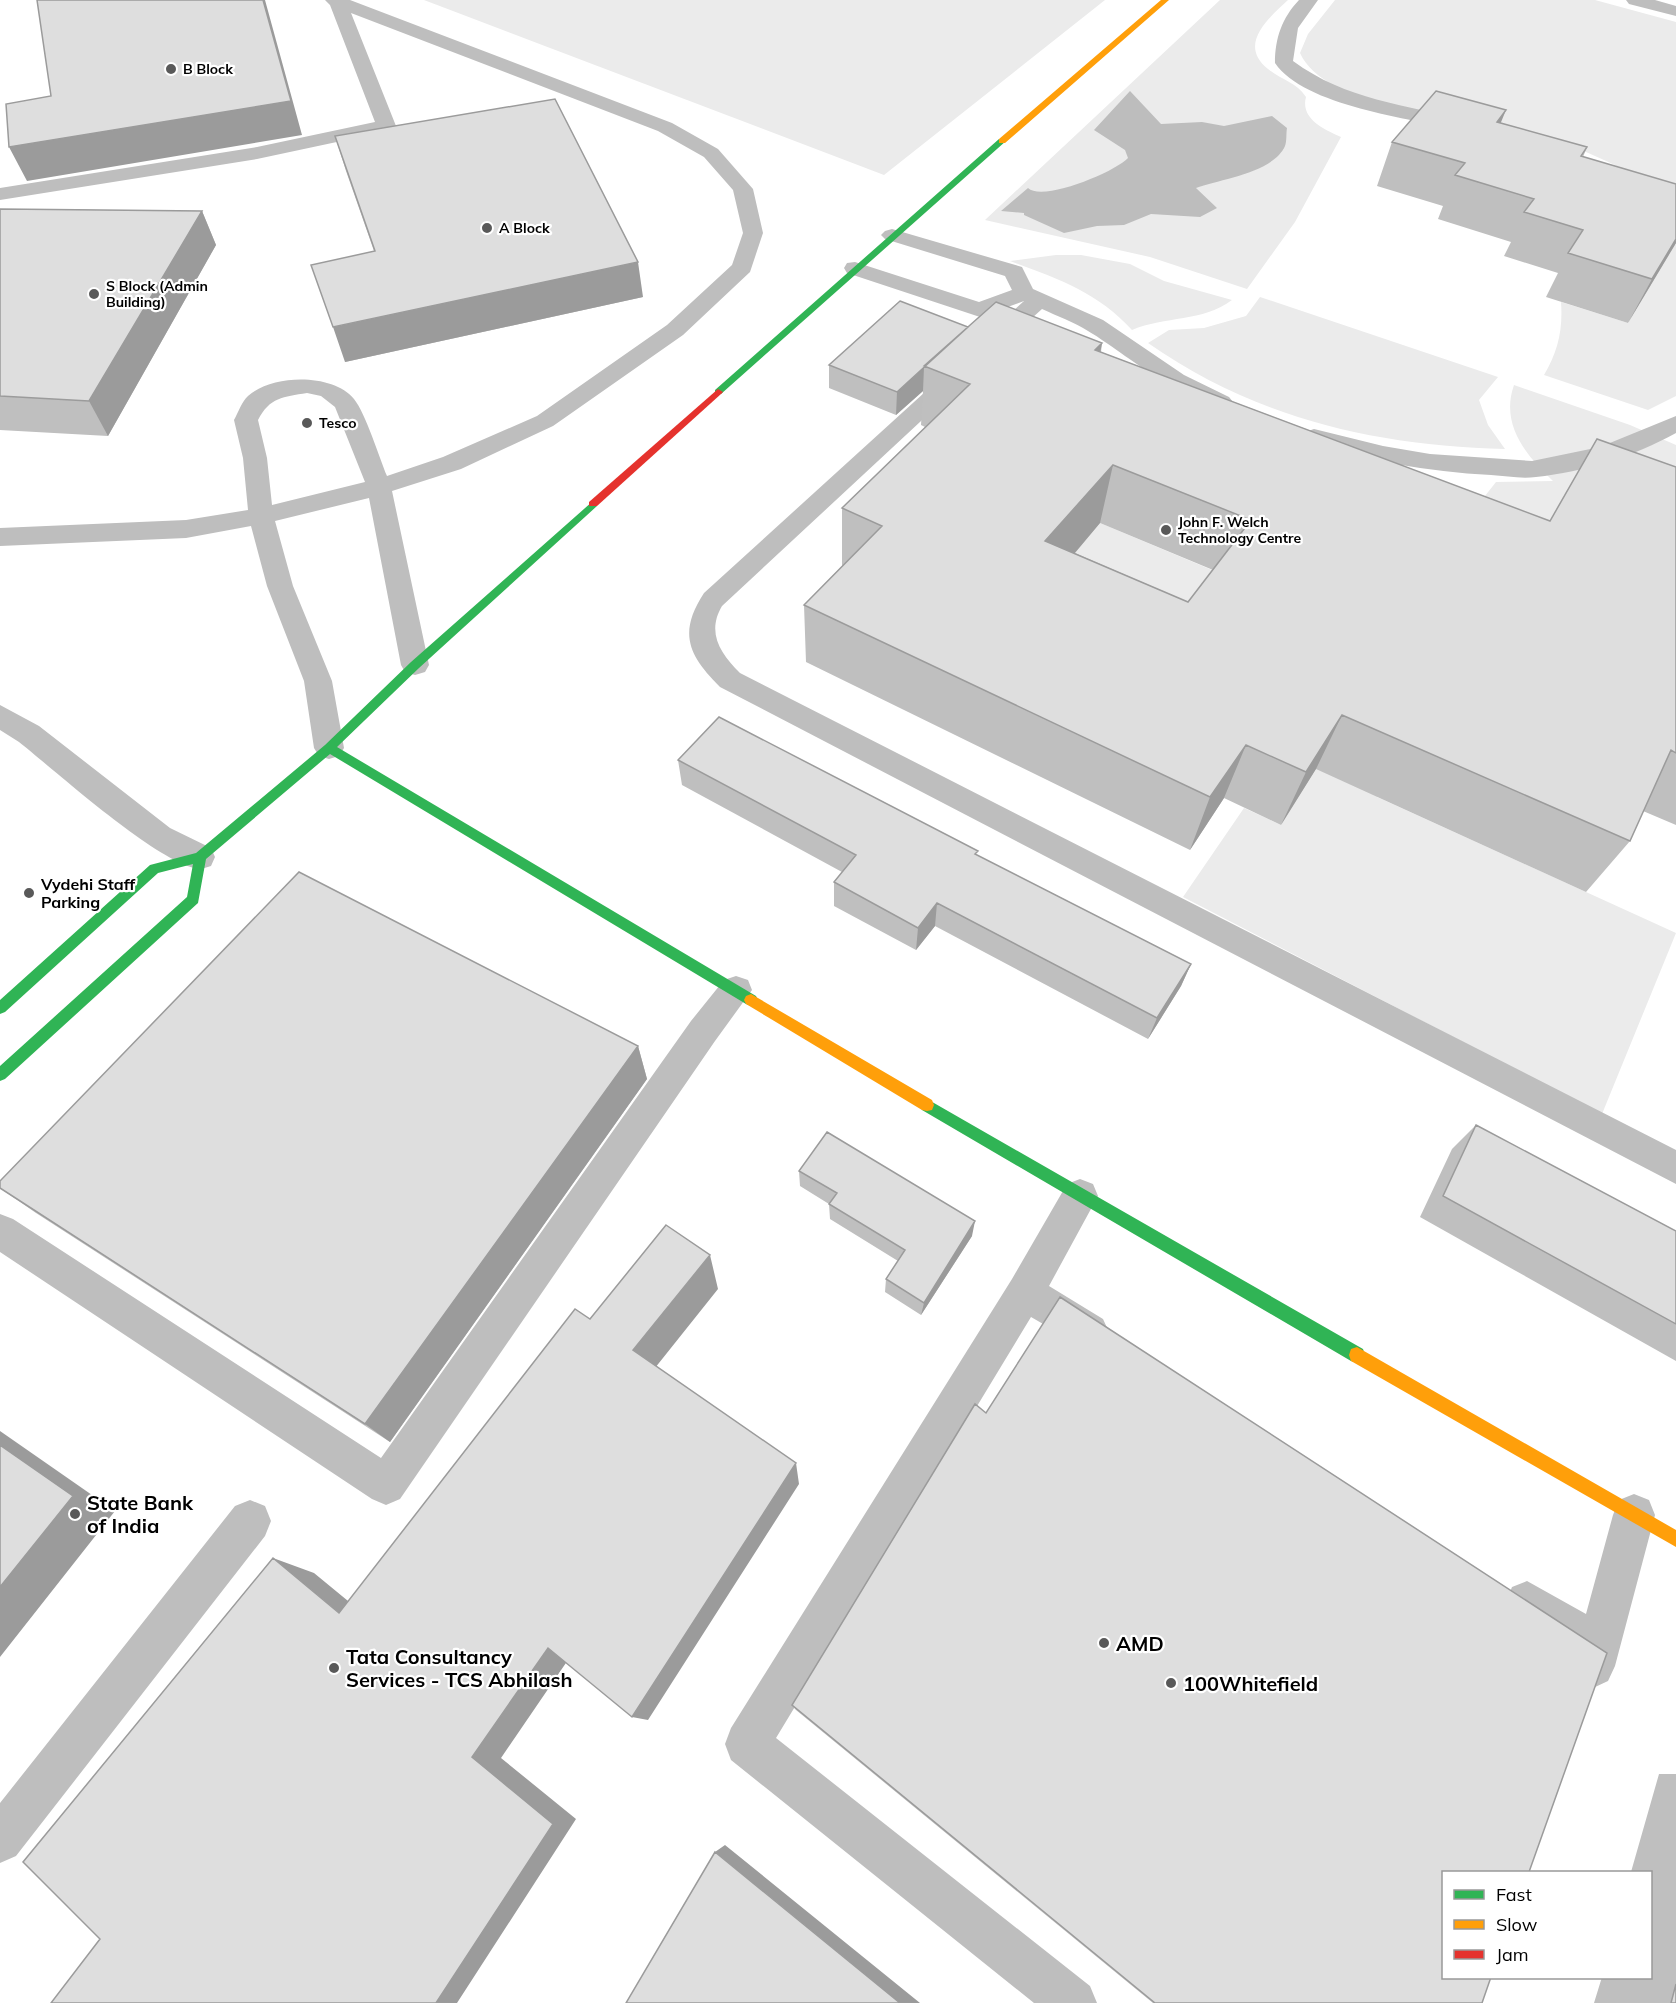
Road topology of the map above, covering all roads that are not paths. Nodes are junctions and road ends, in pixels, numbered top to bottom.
1 (1165, 0) edge
2 (1309, 0) edge
3 (1635, 0) edge
4 (336, 1) edge
5 (1676, 11) edge
6 (1476, 128) edge
7 (0, 194) edge
8 (892, 235) junction
9 (855, 268) junction
10 (1032, 296) junction
11 (1238, 410) edge
12 (1676, 423) edge
13 (1296, 432) edge
14 (379, 487) junction
15 (261, 516) junction
16 (0, 537) edge
17 (415, 664) junction
18 (0, 716) edge
19 (329, 748) junction
20 (200, 857) junction
21 (735, 990) junction
22 (0, 1008) edge
23 (0, 1076) edge
24 (1676, 1168) edge
25 (1080, 1196) junction
26 (0, 1232) edge
27 (1025, 1292) junction
28 (1116, 1348) edge
29 (1634, 1515) junction
30 (250, 1521) dead end
31 (1676, 1539) edge
32 (1498, 1585) edge
33 (1599, 1647) junction
34 (1580, 1703) edge
35 (0, 1840) edge
36 (1073, 2003) edge

1 - 8 street
2 - 6 lane
3 - 5 lane
4 - 7 lane
4 - 14 lane
8 - 9 street
8 - 10 lane
9 - 10 lane
9 - 17 street
10 - 11 lane
10 - 24 lane
12 - 13 lane
14 - 15 lane
14 - 15 lane
14 - 17 lane
15 - 16 lane
15 - 19 lane
17 - 19 street
18 - 20 lane
19 - 20 street
19 - 21 street
20 - 22 street
20 - 23 street
21 - 25 street
21 - 26 lane
25 - 27 lane
25 - 29 street
27 - 28 lane
27 - 36 lane
29 - 31 street
29 - 33 lane
30 - 35 lane
32 - 33 lane
33 - 34 lane

